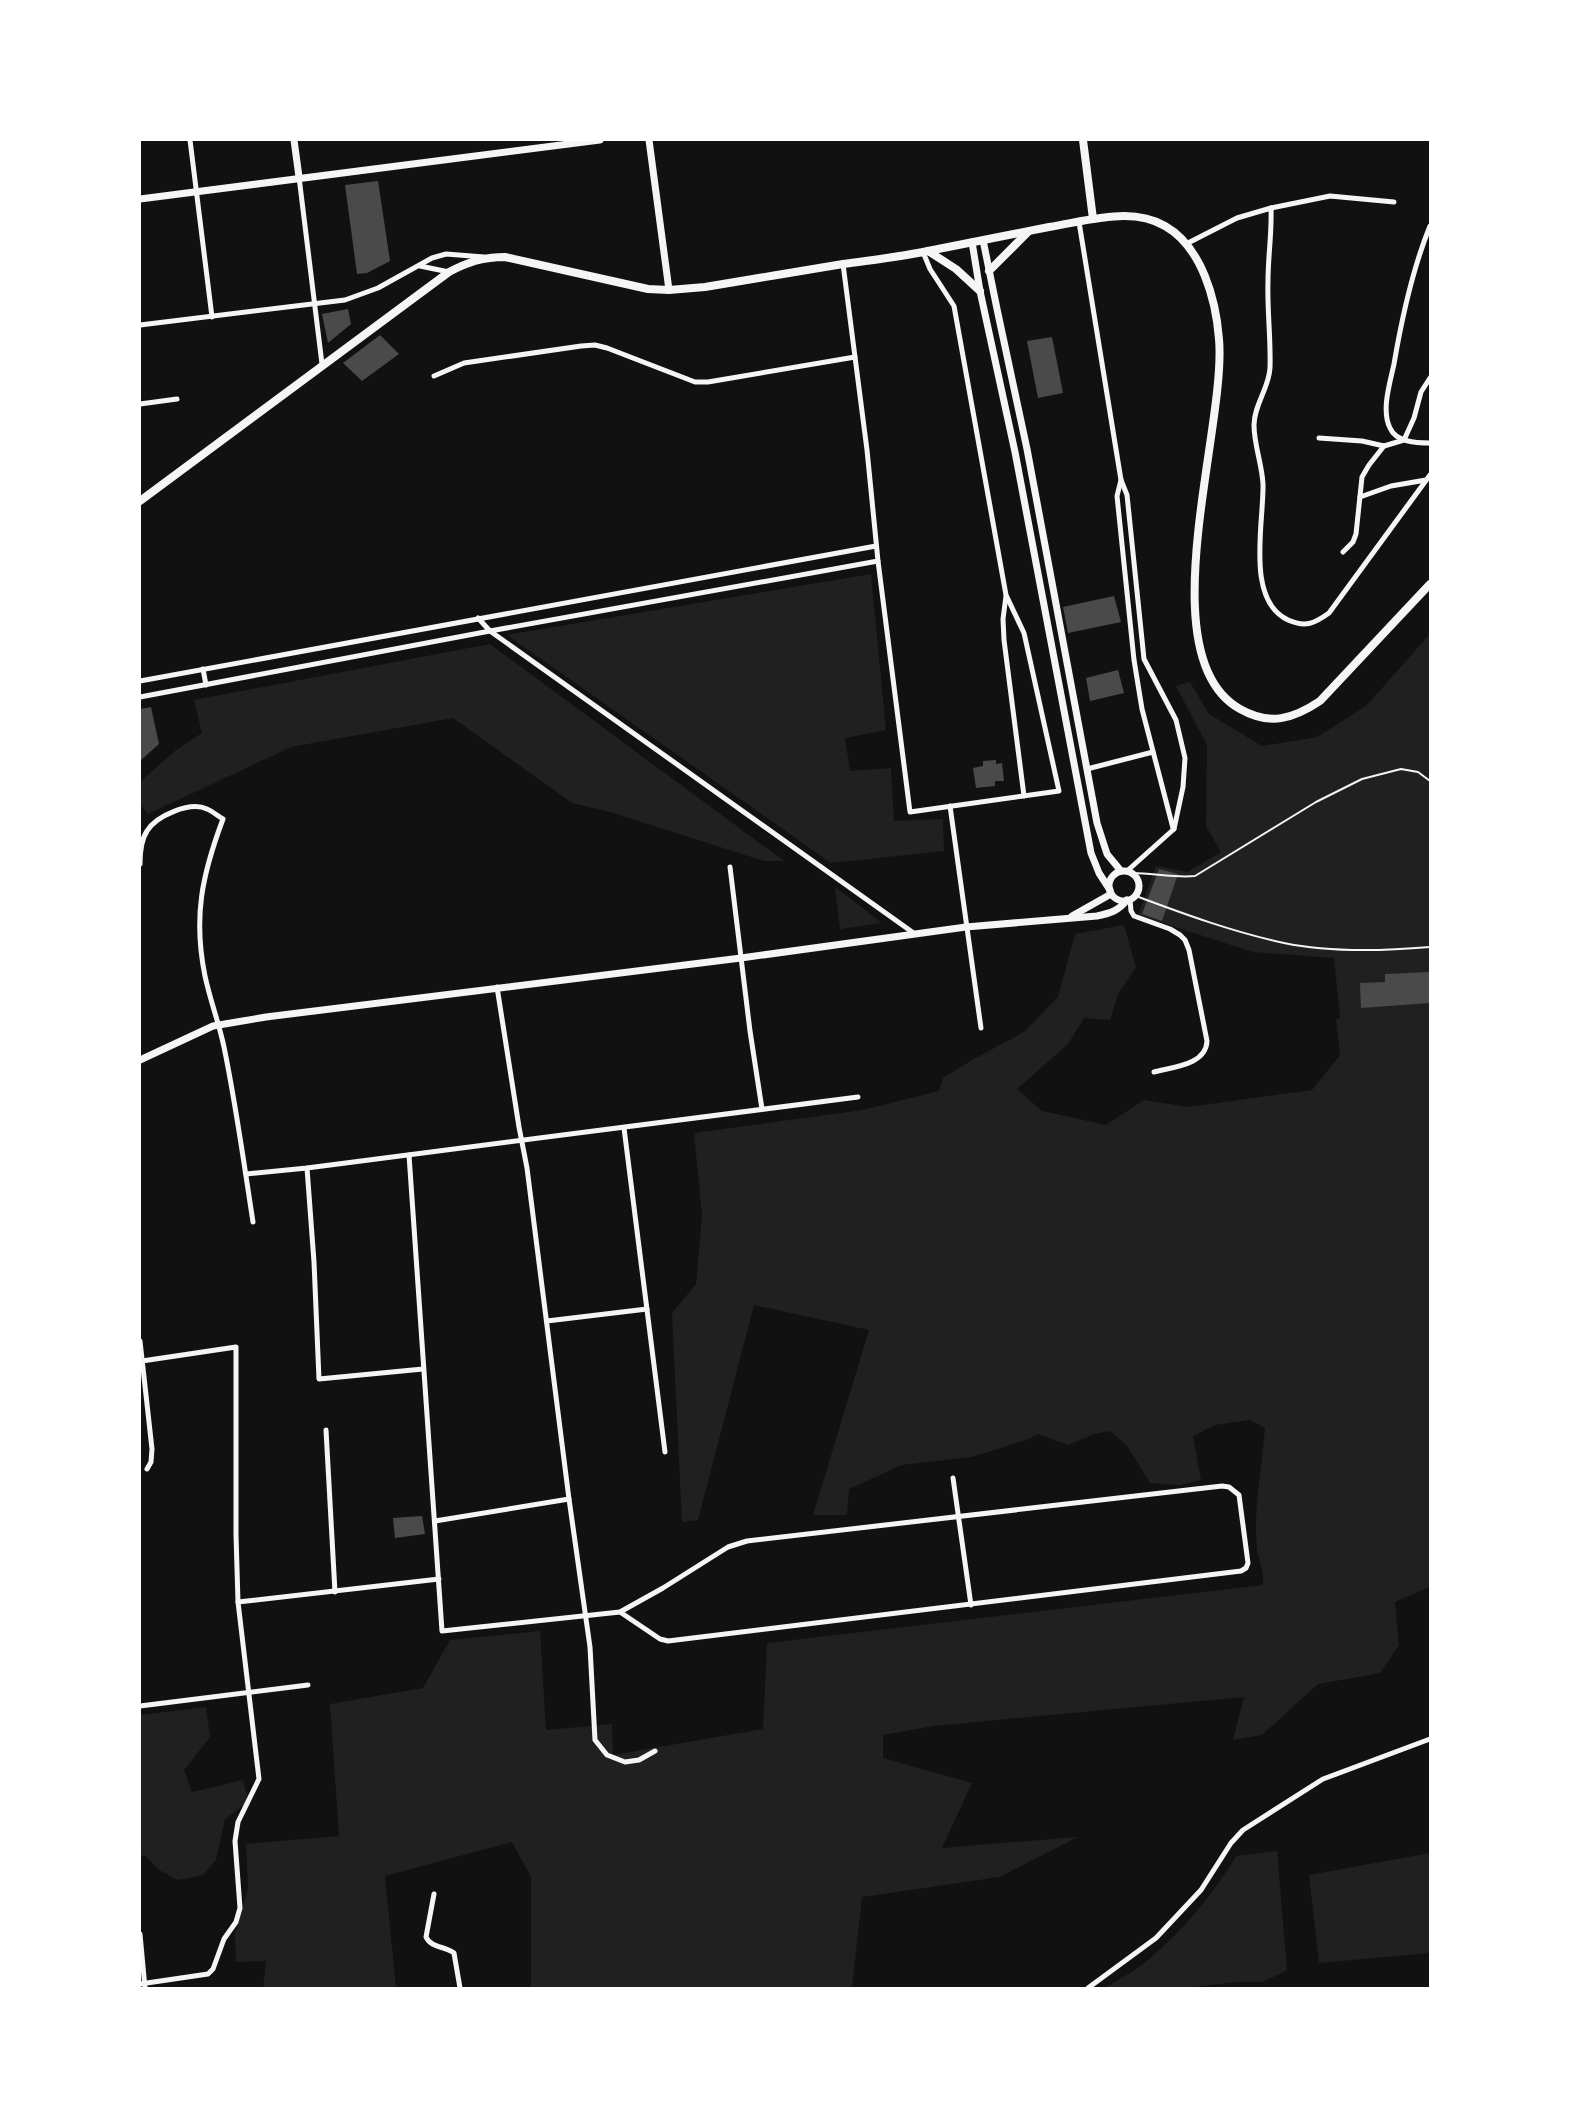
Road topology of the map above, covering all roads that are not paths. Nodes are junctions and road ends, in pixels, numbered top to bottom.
1 (190, 140) edge
2 (294, 140) edge
3 (600, 140) edge
4 (650, 140) edge
5 (1083, 140) edge
6 (299, 177) junction
7 (196, 190) junction
8 (140, 199) edge
9 (1394, 202) dead end
10 (1271, 208) junction
11 (1093, 219) junction
12 (1079, 222) junction
13 (1431, 225) edge
14 (1028, 232) junction
15 (983, 240) junction
16 (972, 242) junction
17 (1186, 244) junction
18 (926, 251) junction
19 (486, 257) junction
20 (843, 264) junction
21 (418, 266) junction
22 (989, 271) junction
23 (449, 272) junction
24 (669, 290) junction
25 (980, 291) junction
26 (315, 304) junction
27 (997, 309) junction
28 (985, 313) junction
29 (212, 317) junction
30 (140, 325) edge
31 (855, 357) junction
32 (322, 364) junction
33 (434, 376) dead end
34 (1431, 378) edge
35 (1012, 380) junction
36 (1000, 383) junction
37 (177, 399) dead end
38 (140, 404) edge
39 (1319, 438) dead end
40 (1404, 440) junction
41 (1431, 443) edge
42 (1384, 446) junction
43 (1028, 449) junction
44 (1015, 452) junction
45 (1428, 477) edge
46 (1121, 480) junction
47 (1360, 496) junction
48 (140, 501) edge
49 (1041, 518) junction
50 (1029, 520) junction
51 (876, 546) junction
52 (1343, 552) dead end
53 (878, 561) junction
54 (699, 578) junction
55 (1431, 584) edge
56 (1053, 586) junction
57 (646, 588) junction
58 (1041, 589) junction
59 (702, 593) junction
60 (1006, 594) junction
61 (650, 602) junction
62 (478, 618) junction
63 (490, 631) junction
64 (1067, 657) junction
65 (1055, 660) junction
66 (203, 669) junction
67 (140, 681) edge
68 (206, 685) junction
69 (140, 697) edge
70 (1153, 752) junction
71 (1087, 769) junction
72 (1431, 781) edge
73 (1092, 795) junction
74 (1024, 796) junction
75 (1080, 797) junction
76 (950, 806) junction
77 (1174, 829) junction
78 (140, 864) edge
79 (730, 867) dead end
80 (1127, 872) junction
81 (1110, 892) junction
82 (1131, 898) junction
83 (1067, 918) junction
84 (966, 927) junction
85 (915, 934) junction
86 (1431, 947) edge
87 (741, 958) junction
88 (497, 987) junction
89 (218, 1024) junction
90 (981, 1028) dead end
91 (140, 1060) edge
92 (1154, 1072) dead end
93 (858, 1097) dead end
94 (762, 1109) junction
95 (624, 1128) junction
96 (521, 1139) junction
97 (410, 1155) junction
98 (307, 1168) junction
99 (246, 1174) junction
100 (253, 1222) dead end
101 (647, 1309) junction
102 (547, 1322) junction
103 (140, 1341) edge
104 (142, 1361) junction
105 (423, 1369) junction
106 (326, 1430) dead end
107 (665, 1452) dead end
108 (147, 1469) dead end
109 (953, 1478) dead end
110 (568, 1499) junction
111 (958, 1515) junction
112 (435, 1521) junction
113 (439, 1580) junction
114 (335, 1592) junction
115 (238, 1602) junction
116 (971, 1605) junction
117 (620, 1612) junction
118 (584, 1616) junction
119 (308, 1685) dead end
120 (248, 1694) junction
121 (140, 1706) edge
122 (1431, 1739) edge
123 (655, 1750) dead end
124 (434, 1894) dead end
125 (140, 1934) edge
126 (143, 1985) edge
127 (460, 1989) edge
128 (1088, 1989) edge

1 - 7 street
2 - 6 street
3 - 6 street
4 - 24 street
5 - 11 main road
6 - 7 street
6 - 26 street
7 - 8 street
7 - 29 street
9 - 10 street
10 - 17 street
10 - 45 street
11 - 12 main road
11 - 17 main road
12 - 14 main road
12 - 46 street
13 - 40 street
14 - 15 main road
14 - 22 main road
15 - 16 main road
15 - 22 street
16 - 18 main road
16 - 25 street
17 - 55 main road
18 - 20 main road
18 - 25 main road
18 - 60 street
19 - 21 street
19 - 23 main road
19 - 24 main road
20 - 24 main road
20 - 31 street
21 - 23 street
21 - 26 street
22 - 27 street
23 - 32 main road
25 - 28 street
26 - 29 street
26 - 32 street
27 - 28 street
27 - 35 street
28 - 36 street
29 - 30 street
31 - 33 street
31 - 51 street
32 - 48 main road
34 - 40 street
35 - 36 street
35 - 43 street
36 - 44 street
37 - 38 street
39 - 42 street
40 - 41 street
40 - 42 street
42 - 47 street
43 - 44 street
43 - 49 street
44 - 50 street
45 - 47 street
46 - 70 street
46 - 77 street
47 - 52 street
49 - 50 street
49 - 56 street
50 - 58 street
51 - 53 street
51 - 54 street
53 - 59 street
53 - 76 street
54 - 57 street
54 - 59 street
56 - 58 street
56 - 64 street
57 - 61 street
57 - 62 street
58 - 65 street
59 - 61 street
60 - 74 street
60 - 74 street
61 - 63 street
62 - 63 street
62 - 66 street
63 - 68 street
63 - 85 street
64 - 65 street
64 - 71 street
65 - 75 street
66 - 67 street
66 - 68 street
68 - 69 street
70 - 71 street
70 - 77 street
71 - 73 street
72 - 80 lane
73 - 75 street
73 - 80 street
74 - 76 street
75 - 81 street
76 - 84 street
77 - 80 street
78 - 89 street
79 - 87 street
80 - 81 street
80 - 82 street
81 - 82 street
81 - 83 street
82 - 83 street
82 - 86 lane
82 - 92 street
83 - 84 street
84 - 85 street
84 - 90 street
85 - 87 street
87 - 88 street
87 - 94 street
88 - 89 street
88 - 96 street
89 - 91 street
89 - 99 street
93 - 94 street
94 - 95 street
95 - 96 street
95 - 101 street
96 - 97 street
96 - 102 street
97 - 98 street
97 - 105 street
98 - 99 street
98 - 105 street
99 - 100 street
101 - 102 street
101 - 107 street
102 - 110 street
103 - 104 street
104 - 108 street
104 - 115 street
105 - 112 street
106 - 114 street
109 - 111 street
110 - 112 street
110 - 118 street
111 - 116 street
111 - 116 street
111 - 117 street
112 - 113 street
113 - 114 street
113 - 118 street
114 - 115 street
115 - 120 street
116 - 117 street
117 - 118 street
118 - 123 street
119 - 120 street
120 - 121 street
120 - 126 street
122 - 128 street
124 - 127 street
125 - 126 street

